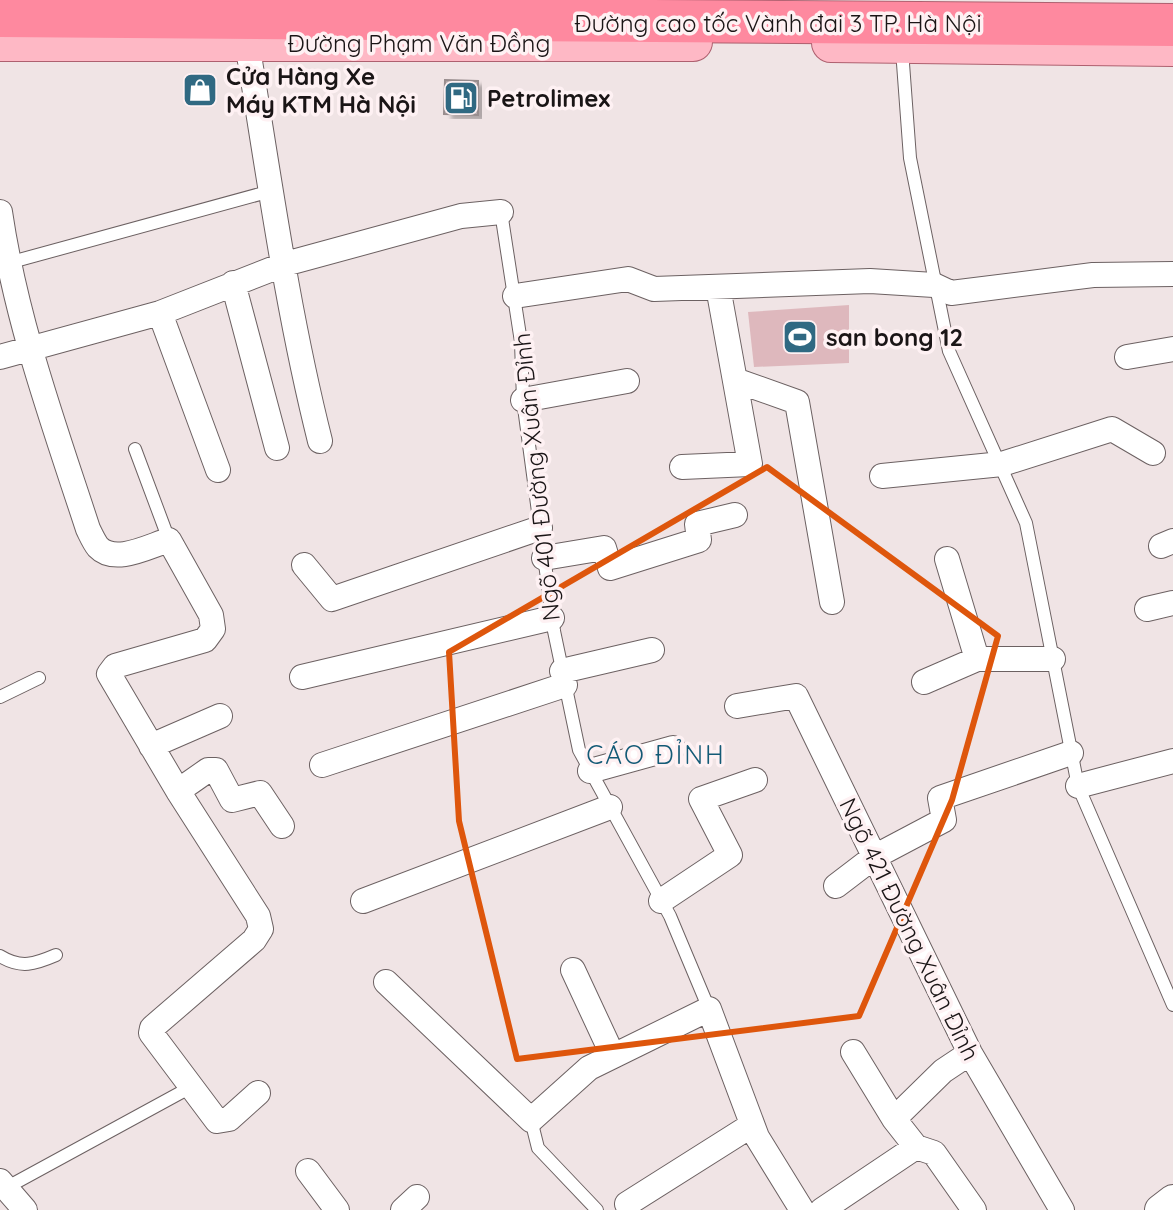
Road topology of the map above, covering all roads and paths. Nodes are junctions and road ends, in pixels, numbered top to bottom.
1 (0, 16) edge
2 (0, 23) edge
3 (1173, 28) edge
4 (0, 42) edge
5 (247, 43) junction
6 (902, 44) junction
7 (1173, 47) edge
8 (271, 191) junction
9 (0, 212) edge
10 (501, 212) joint
11 (8, 263) junction
12 (285, 264) junction
13 (1173, 274) edge
14 (233, 283) junction
15 (934, 285) junction
16 (718, 287) junction
17 (515, 296) junction
18 (160, 313) junction
19 (30, 349) junction
20 (1173, 349) edge
21 (0, 357) edge
22 (1127, 357) dead end
23 (735, 380) junction
24 (627, 381) dead end
25 (523, 400) junction
26 (320, 441) dead end
27 (277, 448) dead end
28 (135, 449) dead end
29 (1153, 453) dead end
30 (1002, 464) junction
31 (682, 467) dead end
32 (218, 470) dead end
33 (882, 476) dead end
34 (735, 515) dead end
35 (540, 528) junction
36 (169, 540) junction
37 (544, 558) junction
38 (947, 559) dead end
39 (304, 565) dead end
40 (832, 602) dead end
41 (1173, 603) edge
42 (1147, 609) dead end
43 (552, 618) junction
44 (652, 650) dead end
45 (977, 659) junction
46 (1053, 659) junction
47 (302, 677) dead end
48 (39, 678) dead end
49 (564, 678) junction
50 (924, 682) dead end
51 (0, 697) edge
52 (737, 706) dead end
53 (220, 716) dead end
54 (151, 746) junction
55 (673, 748) dead end
56 (1071, 753) junction
57 (1173, 761) edge
58 (322, 765) dead end
59 (590, 771) junction
60 (755, 780) dead end
61 (1078, 786) junction
62 (178, 791) junction
63 (610, 807) junction
64 (282, 826) dead end
65 (874, 857) junction
66 (836, 886) dead end
67 (363, 901) dead end
68 (661, 901) junction
69 (56, 955) dead end
70 (0, 956) edge
71 (573, 970) dead end
72 (386, 982) dead end
73 (1173, 1005) edge
74 (709, 1009) junction
75 (853, 1052) dead end
76 (970, 1053) junction
77 (613, 1056) junction
78 (191, 1087) junction
79 (258, 1093) dead end
80 (894, 1119) junction
81 (531, 1120) junction
82 (752, 1125) junction
83 (916, 1147) junction
84 (308, 1171) dead end
85 (2, 1184) edge
86 (1173, 1200) edge
87 (627, 1204) dead end
88 (25, 1210) edge
89 (337, 1210) edge
90 (597, 1210) edge
91 (802, 1210) edge
92 (822, 1210) edge
93 (974, 1210) edge
94 (1062, 1210) edge
95 (1160, 1210) edge

1 - 3 highway, Đường cao tốc Vành đai 3 TP. Hà Nội
2 - 3 main road, Đường Phạm Văn Đồng
4 - 5 main road, Đường Phạm Văn Đồng
5 - 6 main road, Đường Phạm Văn Đồng
5 - 8 street
6 - 7 main road, Đường Phạm Văn Đồng
6 - 15 lane
8 - 11 lane
8 - 12 street
9 - 11 street
10 - 12 street, Ngõ 401 Đường Xuân Đỉnh
10 - 17 lane, Ngõ 401 Đường Xuân Đỉnh
11 - 19 street
12 - 14 street, Ngõ 401 Đường Xuân Đỉnh
12 - 26 street
13 - 15 street
14 - 18 street, Ngõ 401 Đường Xuân Đỉnh
14 - 27 street
15 - 16 street
15 - 30 lane
16 - 17 street
16 - 23 street
17 - 25 lane, Ngõ 401 Đường Xuân Đỉnh
18 - 19 street, Ngõ 401 Đường Xuân Đỉnh
18 - 32 street
19 - 21 street, Ngõ 401 Đường Xuân Đỉnh
19 - 36 street
20 - 22 street
23 - 31 street
23 - 40 street
24 - 25 street
25 - 35 lane, Ngõ 401 Đường Xuân Đỉnh
28 - 36 lane
29 - 30 street
30 - 33 street
30 - 46 lane
34 - 37 street
35 - 37 lane, Ngõ 401 Đường Xuân Đỉnh
35 - 39 street
36 - 54 street
37 - 43 lane, Ngõ 401 Đường Xuân Đỉnh
38 - 45 street
41 - 42 street
43 - 47 street
43 - 49 lane, Ngõ 401 Đường Xuân Đỉnh
44 - 49 street
45 - 46 street
45 - 50 street
46 - 56 lane
48 - 51 lane
49 - 58 street
49 - 59 lane, Ngõ 401 Đường Xuân Đỉnh
52 - 65 street, Ngõ 421 Đường Xuân Đỉnh
53 - 54 street
54 - 62 street
55 - 59 street
56 - 61 lane
56 - 65 street
57 - 61 street
59 - 63 lane, Ngõ 401 Đường Xuân Đỉnh
60 - 68 street
61 - 73 lane
62 - 64 street
62 - 78 street
63 - 67 street
63 - 68 lane, Ngõ 401 Đường Xuân Đỉnh
65 - 66 street
65 - 76 street, Ngõ 421 Đường Xuân Đỉnh
68 - 74 lane, Ngõ 401 Đường Xuân Đỉnh
69 - 70 lane
71 - 77 street
72 - 81 street
74 - 77 street
74 - 82 street, Ngõ 401 Đường Xuân Đỉnh
75 - 80 street
76 - 80 street
76 - 94 street, Ngõ 421 Đường Xuân Đỉnh
77 - 81 street
78 - 79 street
78 - 85 lane
80 - 83 street
81 - 90 lane
82 - 87 street
82 - 91 street, Ngõ 401 Đường Xuân Đỉnh
83 - 92 street
83 - 93 street
84 - 89 street
85 - 88 street
86 - 95 street

